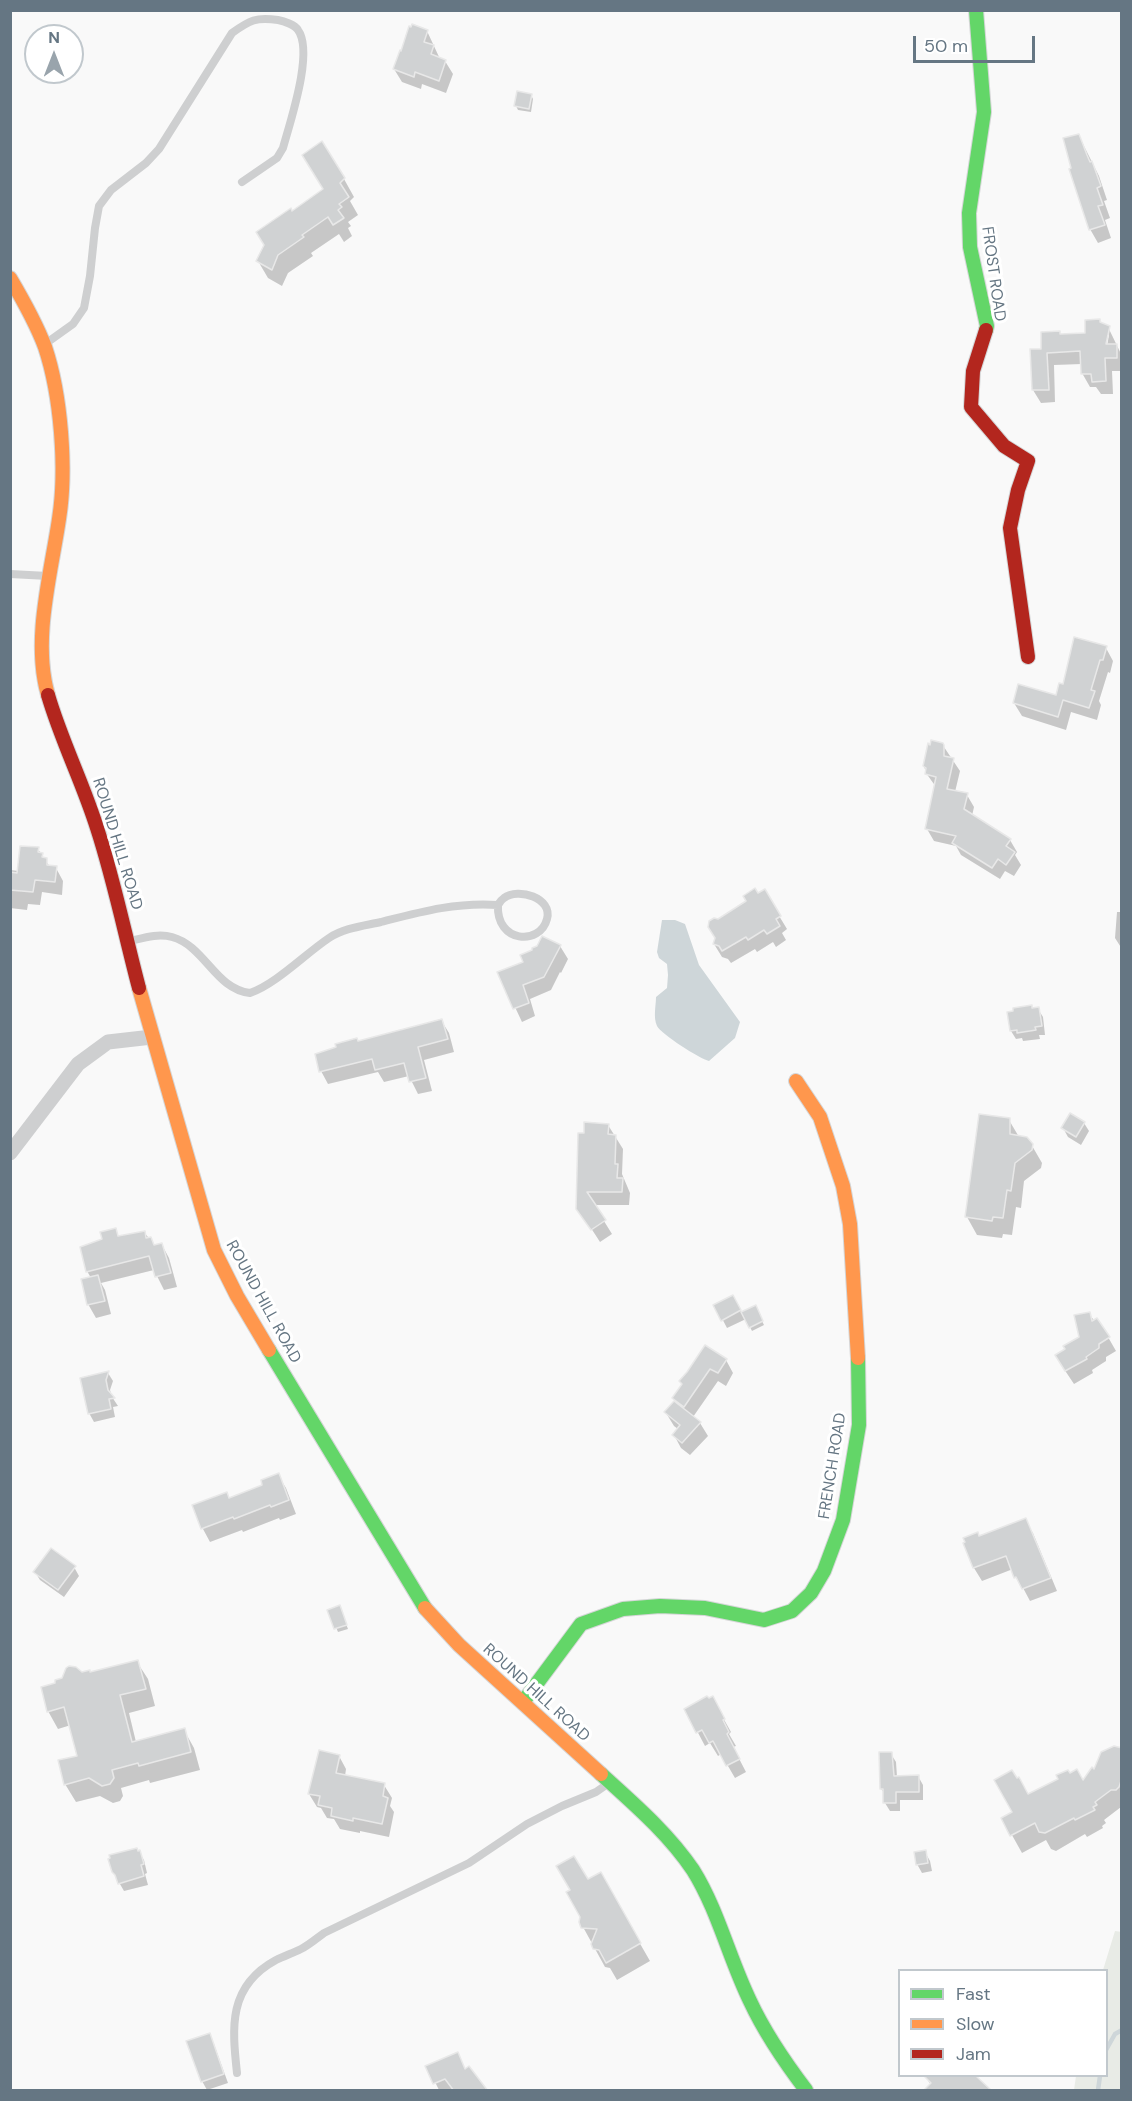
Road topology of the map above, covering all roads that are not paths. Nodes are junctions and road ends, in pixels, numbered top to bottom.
1 (976, 10) edge
2 (242, 182) dead end
3 (10, 278) edge
4 (44, 345) junction
5 (10, 574) edge
6 (50, 576) junction
7 (1028, 657) dead end
8 (498, 905) junction
9 (128, 942) junction
10 (152, 1037) junction
11 (796, 1081) dead end
12 (10, 1153) edge
13 (523, 1702) junction
14 (610, 1783) junction
15 (237, 2073) dead end
16 (806, 2091) edge

1 - 7 street, FROST ROAD
2 - 4 lane
3 - 4 street, ROUND HILL ROAD
4 - 6 street, ROUND HILL ROAD
5 - 6 lane
6 - 9 street, ROUND HILL ROAD
8 - 8 lane
8 - 9 lane
9 - 10 street, ROUND HILL ROAD
10 - 12 street
10 - 13 street, ROUND HILL ROAD
11 - 13 street, FRENCH ROAD
13 - 14 street, ROUND HILL ROAD
14 - 15 lane
14 - 16 street, ROUND HILL ROAD

